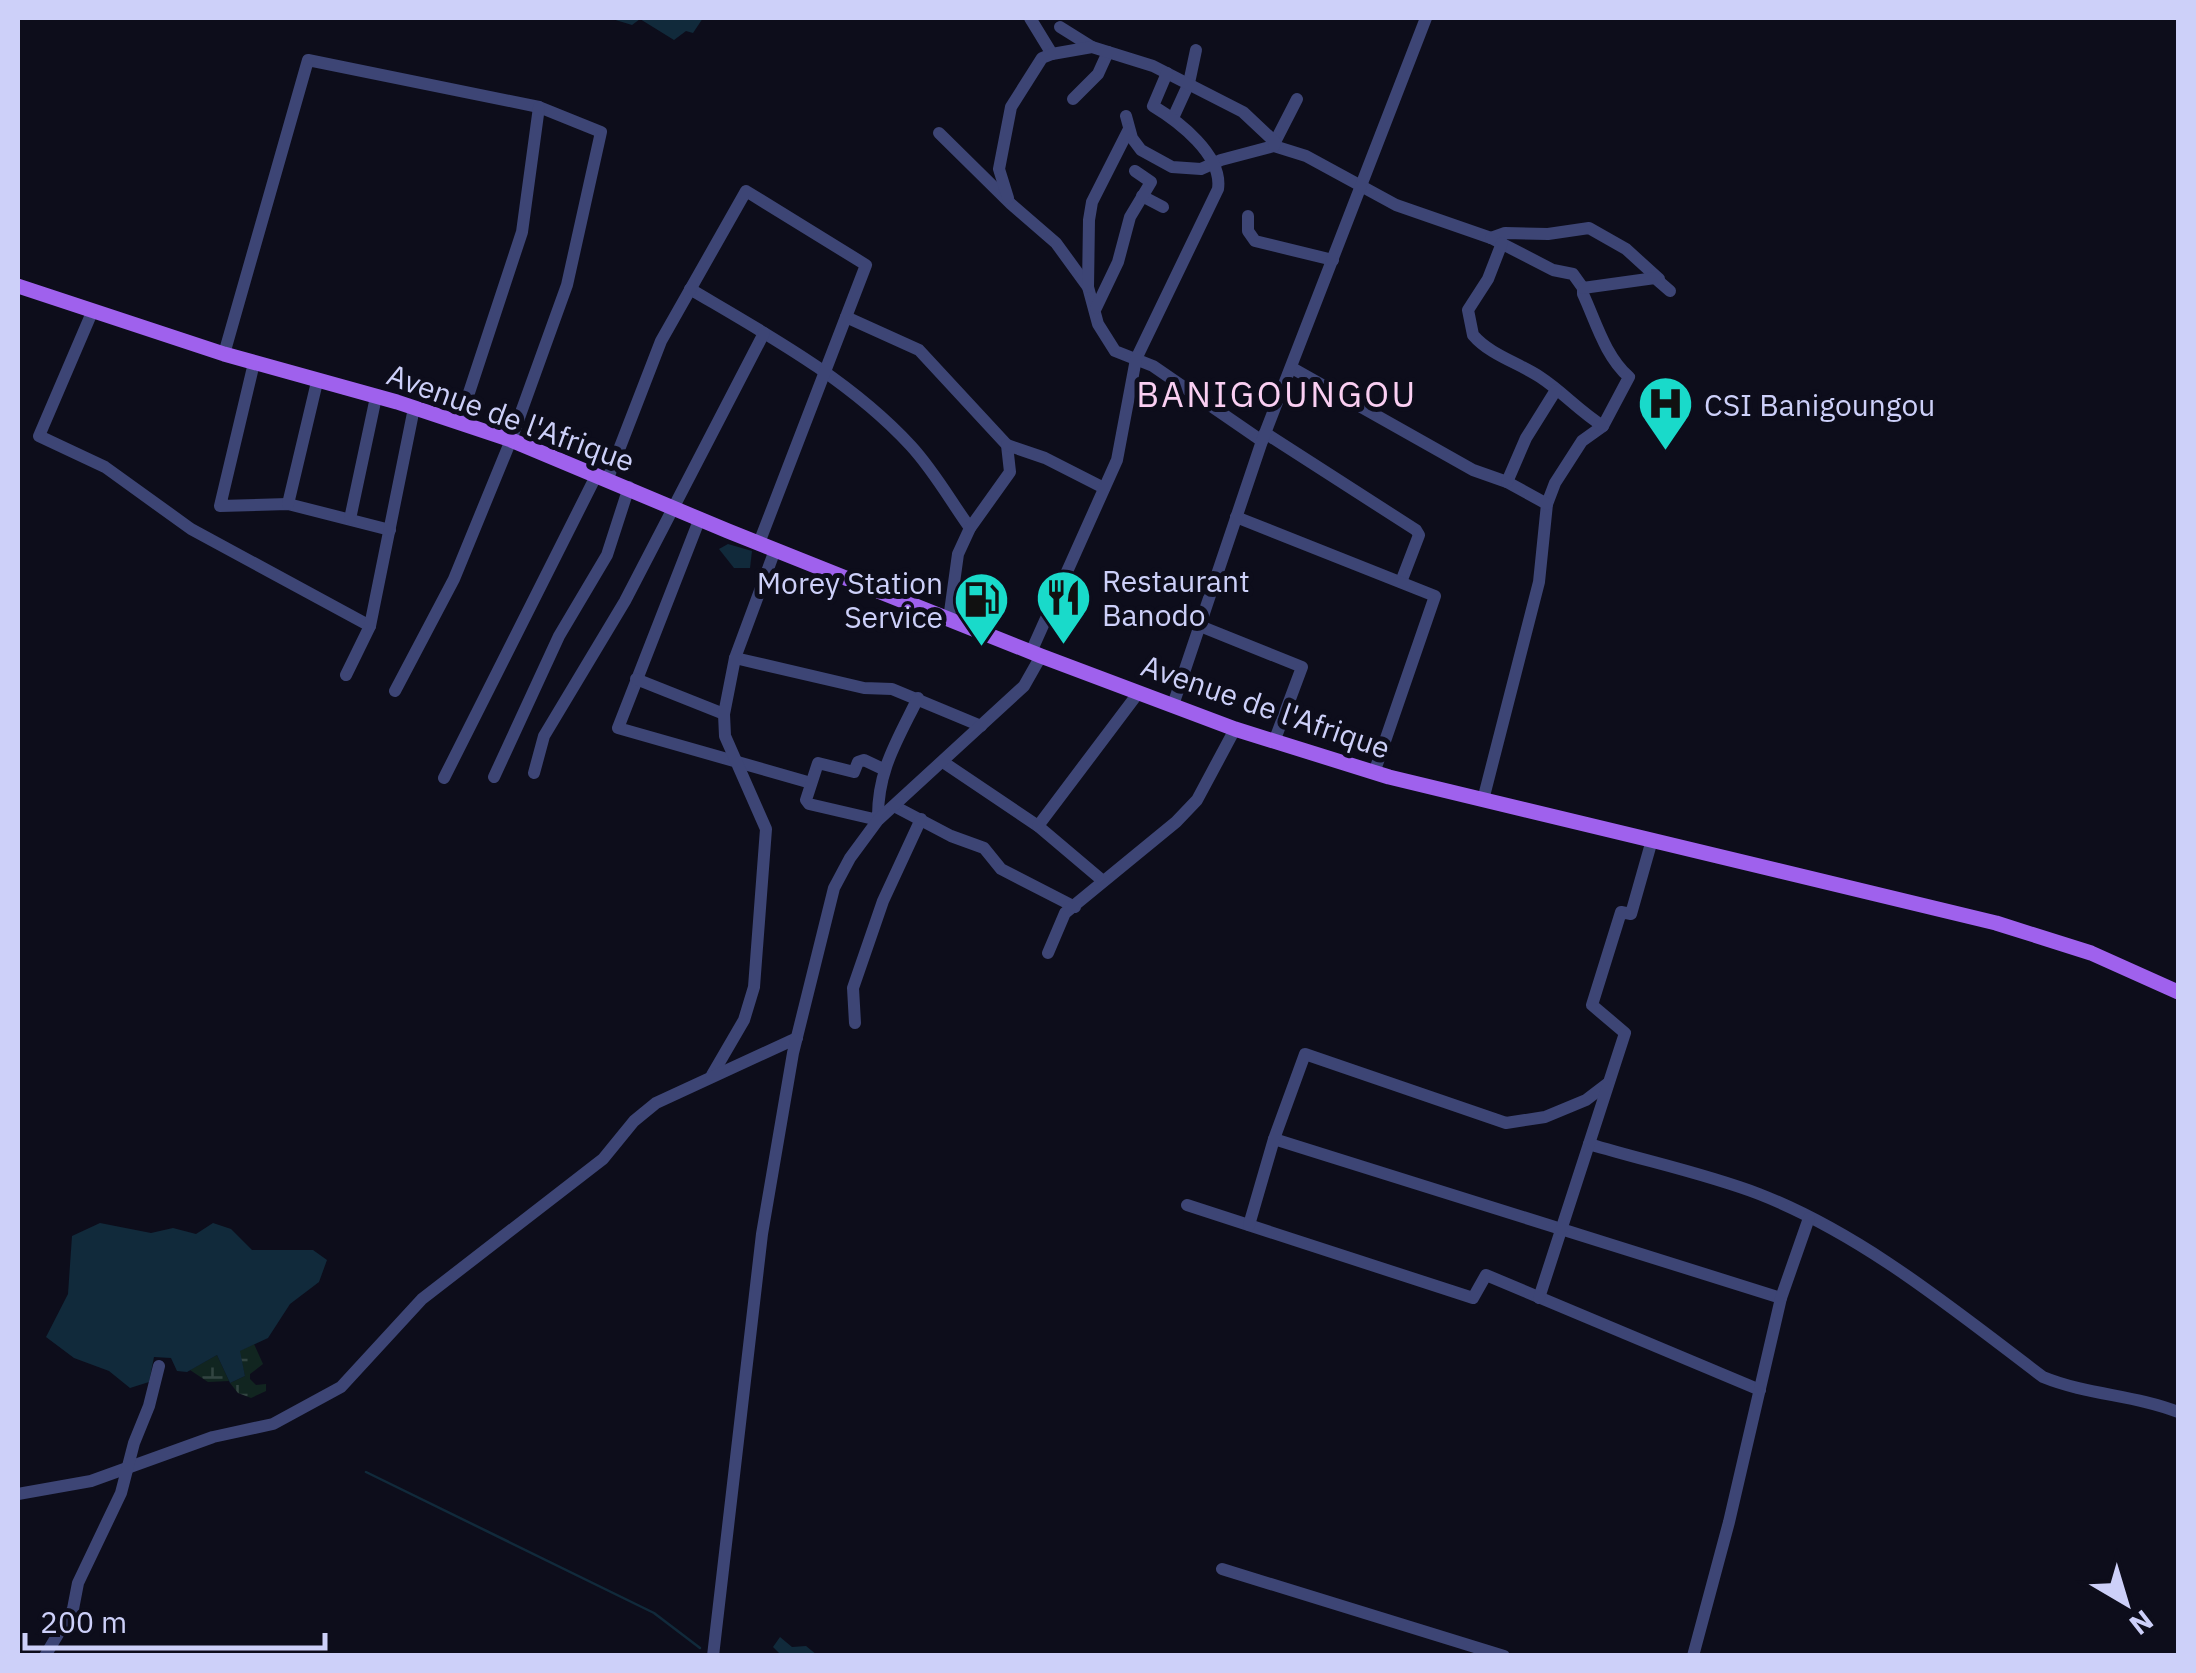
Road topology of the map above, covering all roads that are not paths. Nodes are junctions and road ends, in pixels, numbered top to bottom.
1 (1030, 18) edge
2 (1426, 18) edge
3 (1060, 27) dead end
4 (1092, 47) junction
5 (1196, 50) dead end
6 (1108, 52) junction
7 (1052, 54) junction
8 (1167, 73) junction
9 (1189, 83) junction
10 (1072, 99) dead end
11 (1297, 99) dead end
12 (539, 107) junction
13 (1172, 118) junction
14 (940, 133) dead end
15 (1275, 144) junction
16 (1212, 164) junction
17 (1134, 171) dead end
18 (1361, 187) junction
19 (1142, 196) junction
20 (1011, 204) junction
21 (1164, 207) dead end
22 (1248, 216) dead end
23 (1496, 240) junction
24 (1333, 260) junction
25 (1658, 279) junction
26 (18, 286) edge
27 (1088, 287) junction
28 (1584, 288) junction
29 (690, 289) junction
30 (1670, 291) dead end
31 (1096, 308) junction
32 (94, 310) junction
33 (846, 317) junction
34 (764, 333) junction
35 (224, 354) junction
36 (1136, 359) junction
37 (254, 362) junction
38 (1292, 368) junction
39 (825, 370) junction
40 (318, 382) junction
41 (1556, 390) junction
42 (376, 397) junction
43 (414, 408) junction
44 (459, 423) junction
45 (1603, 426) junction
46 (1264, 437) junction
47 (511, 440) junction
48 (1007, 445) junction
49 (602, 476) junction
50 (1507, 482) junction
51 (629, 487) junction
52 (1104, 488) junction
53 (288, 504) junction
54 (1547, 504) junction
55 (672, 506) junction
56 (700, 518) junction
57 (1236, 518) junction
58 (350, 520) junction
59 (970, 528) junction
60 (390, 530) junction
61 (767, 547) junction
62 (1400, 582) junction
63 (949, 619) junction
64 (370, 626) junction
65 (1200, 626) junction
66 (1036, 654) junction
67 (734, 658) junction
68 (346, 675) dead end
69 (636, 679) junction
70 (395, 691) dead end
71 (1140, 692) junction
72 (918, 698) junction
73 (1173, 705) junction
74 (724, 714) junction
75 (981, 726) junction
76 (1235, 728) junction
77 (1274, 742) junction
78 (736, 762) junction
79 (942, 762) junction
80 (884, 769) junction
81 (1374, 772) junction
82 (534, 773) dead end
83 (494, 777) dead end
84 (444, 778) dead end
85 (811, 783) junction
86 (1483, 800) junction
87 (894, 806) junction
88 (921, 819) junction
89 (878, 820) junction
90 (1038, 826) junction
91 (1652, 840) junction
92 (1103, 882) junction
93 (1075, 907) junction
94 (1048, 953) dead end
95 (2178, 992) edge
96 (855, 1024) dead end
97 (797, 1038) junction
98 (711, 1076) junction
99 (1609, 1082) junction
100 (1274, 1139) junction
101 (1589, 1144) junction
102 (1187, 1205) dead end
103 (1809, 1218) junction
104 (1248, 1225) junction
105 (1561, 1230) junction
106 (1539, 1298) junction
107 (1780, 1298) junction
108 (159, 1366) dead end
109 (1760, 1390) junction
110 (2178, 1412) edge
111 (127, 1470) junction
112 (18, 1494) edge
113 (1222, 1569) dead end
114 (45, 1656) edge
115 (714, 1656) edge
116 (1504, 1656) edge
117 (1693, 1656) edge

1 - 7 street
2 - 18 street
3 - 4 street
4 - 6 street
4 - 7 street
5 - 9 street
6 - 8 street
6 - 10 street
7 - 20 street
8 - 9 street
8 - 13 street
9 - 13 street
9 - 15 street
11 - 15 street
12 - 35 street
12 - 44 street
12 - 47 street
13 - 16 street
14 - 20 street
15 - 16 street
15 - 18 street
16 - 27 street
16 - 36 street
17 - 19 street
18 - 23 street
18 - 24 street
19 - 21 street
19 - 31 street
20 - 27 street
22 - 24 street
23 - 25 street
23 - 28 street
23 - 41 street
24 - 38 street
25 - 28 street
25 - 30 street
26 - 32 main road, Avenue de l'Afrique
27 - 31 street
28 - 45 street
29 - 33 street
29 - 34 street
29 - 49 street
31 - 36 street
32 - 35 main road, Avenue de l'Afrique
32 - 64 street
33 - 39 street
33 - 48 street
34 - 39 street
34 - 55 street
35 - 37 main road, Avenue de l'Afrique
36 - 46 street
36 - 52 street
37 - 40 main road, Avenue de l'Afrique
37 - 53 street
38 - 46 street
38 - 50 street
39 - 59 street
39 - 61 street
40 - 42 main road, Avenue de l'Afrique
40 - 53 street
41 - 45 street
41 - 50 street
42 - 43 main road, Avenue de l'Afrique
42 - 58 street
43 - 44 main road, Avenue de l'Afrique
43 - 60 street
44 - 47 main road, Avenue de l'Afrique
45 - 54 street
46 - 57 street
46 - 62 street
47 - 49 main road, Avenue de l'Afrique
47 - 70 street
48 - 52 street
48 - 59 street
49 - 51 main road, Avenue de l'Afrique
49 - 84 street
50 - 54 street
51 - 55 main road, Avenue de l'Afrique
51 - 83 street
52 - 66 street
53 - 58 street
54 - 86 street
55 - 56 main road, Avenue de l'Afrique
55 - 82 street
56 - 61 main road, Avenue de l'Afrique
56 - 69 street
57 - 62 street
57 - 65 street
58 - 60 street
59 - 63 street
60 - 64 street
61 - 63 main road, Avenue de l'Afrique
61 - 67 street
62 - 81 street
63 - 66 main road, Avenue de l'Afrique
64 - 68 street
65 - 73 street
65 - 77 street
66 - 71 main road, Avenue de l'Afrique
66 - 75 street
67 - 72 street
67 - 74 street
69 - 74 street
69 - 78 street
71 - 73 main road, Avenue de l'Afrique
71 - 90 street
72 - 75 street
72 - 80 street
73 - 76 main road, Avenue de l'Afrique
74 - 78 street
75 - 79 street
76 - 77 main road, Avenue de l'Afrique
76 - 92 street
77 - 81 main road, Avenue de l'Afrique
78 - 85 street
78 - 98 street
79 - 87 street
79 - 90 street
80 - 85 street
80 - 89 street
81 - 86 main road, Avenue de l'Afrique
85 - 89 street
86 - 91 main road, Avenue de l'Afrique
87 - 88 street
87 - 89 street
88 - 93 street
88 - 96 street
89 - 97 street
90 - 92 street
91 - 95 main road, Avenue de l'Afrique
91 - 99 street
92 - 93 street
93 - 94 street
97 - 98 street
97 - 115 street
98 - 111 street
99 - 100 street
99 - 101 street
100 - 104 street
100 - 105 street
101 - 103 street
101 - 105 street
102 - 104 street
103 - 107 street
103 - 110 street
104 - 106 street
105 - 106 street
105 - 107 street
106 - 109 street
107 - 109 street
108 - 111 street
109 - 117 street
111 - 112 street
111 - 114 street
113 - 116 street

